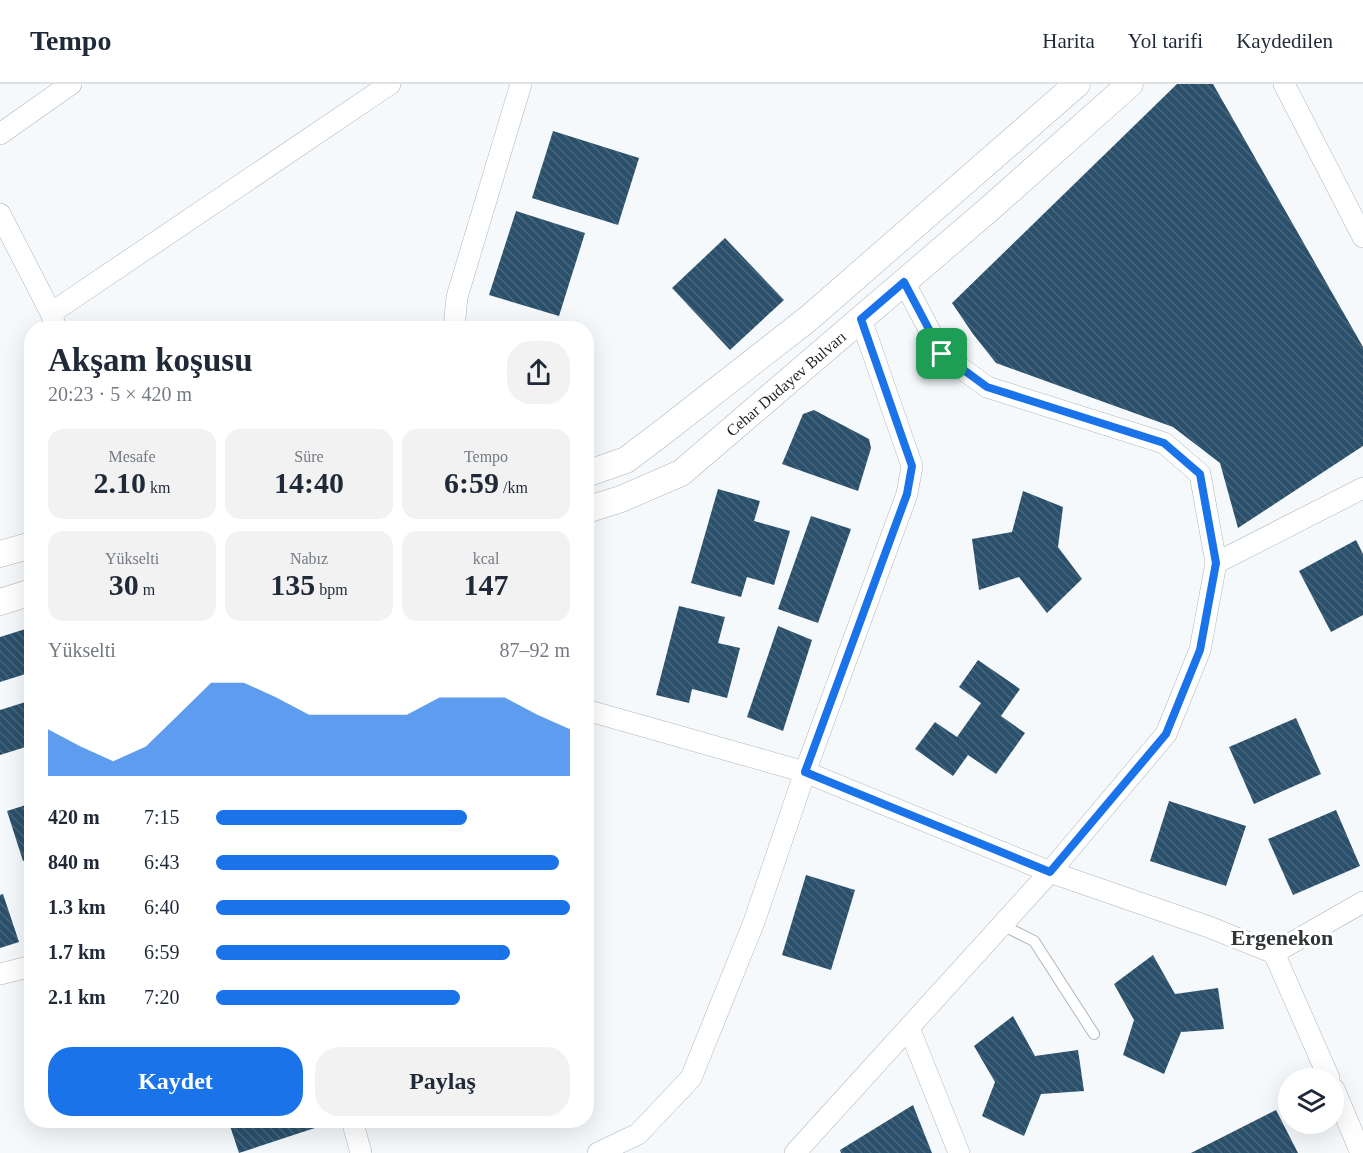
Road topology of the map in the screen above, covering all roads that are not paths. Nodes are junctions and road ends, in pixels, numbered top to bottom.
1 (71, 84) edge
2 (390, 84) edge
3 (521, 84) edge
4 (1077, 84) edge
5 (1130, 84) edge
6 (1284, 84) edge
7 (0, 134) edge
8 (0, 214) edge
9 (1363, 237) edge
10 (904, 282) junction
11 (861, 319) junction
12 (54, 321) edge
13 (455, 321) edge
14 (594, 471) edge
15 (1363, 488) edge
16 (594, 507) edge
17 (24, 547) edge
18 (0, 554) edge
19 (1216, 563) junction
20 (24, 594) edge
21 (0, 602) edge
22 (594, 712) edge
23 (805, 772) junction
24 (1050, 872) junction
25 (1363, 902) edge
26 (1002, 925) junction
27 (1274, 953) junction
28 (24, 968) edge
29 (0, 974) edge
30 (909, 1028) junction
31 (1094, 1034) dead end
32 (1325, 1068) edge
33 (1344, 1112) edge
34 (354, 1128) edge
35 (361, 1153) edge
36 (598, 1153) edge
37 (795, 1153) edge
38 (959, 1153) edge
39 (1362, 1153) edge

1 - 7 street
2 - 12 street
3 - 13 street
4 - 14 street, Cehar Dudayev Bulvarı
5 - 10 street, Cehar Dudayev Bulvarı
6 - 9 street
8 - 12 street
10 - 11 street, Cehar Dudayev Bulvarı
10 - 19 street
11 - 16 street, Cehar Dudayev Bulvarı
11 - 23 street
15 - 19 street
17 - 18 street
19 - 24 street
20 - 21 street
22 - 23 street
23 - 24 street
23 - 36 street
24 - 26 street
24 - 27 street
25 - 27 street
26 - 30 street
26 - 31 lane
27 - 32 street
28 - 29 street
30 - 37 street
30 - 38 street
33 - 39 street
34 - 35 street

